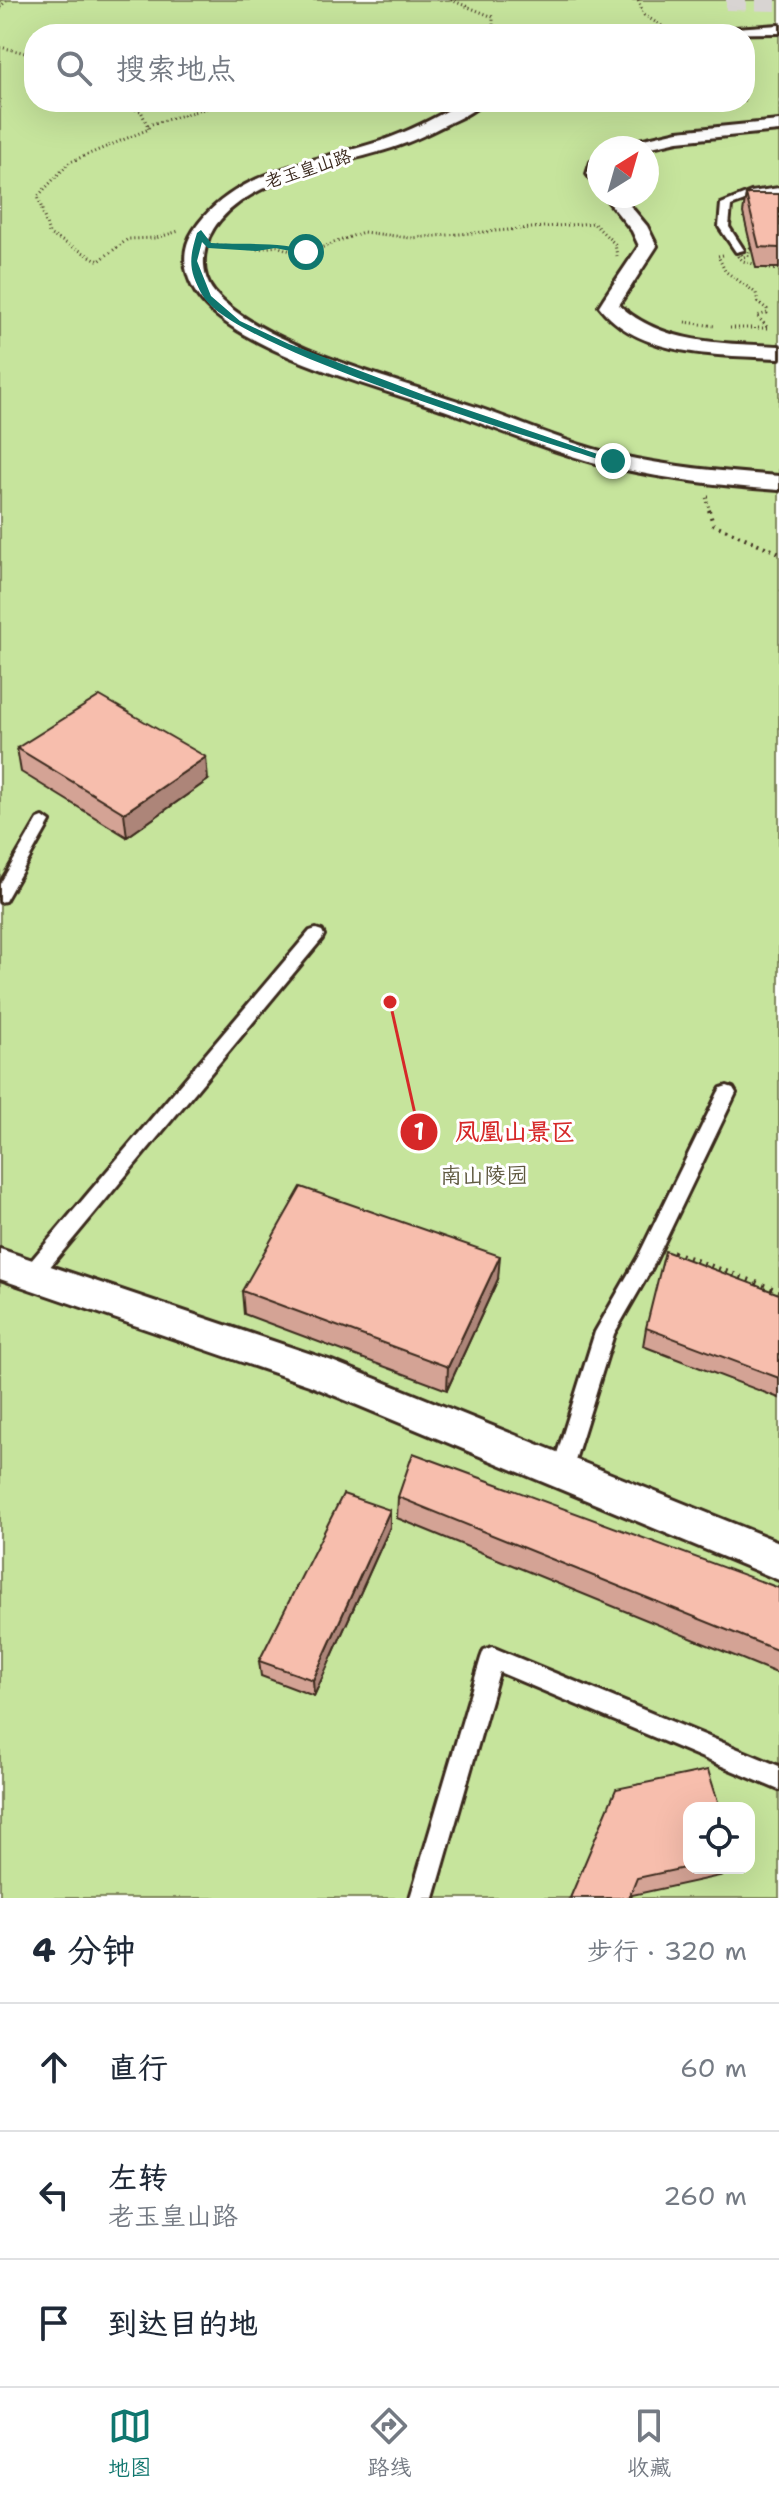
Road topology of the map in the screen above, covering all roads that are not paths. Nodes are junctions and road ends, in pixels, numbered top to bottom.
1 (779, 29) edge
2 (755, 31) edge
3 (457, 112) edge
4 (779, 126) edge
5 (659, 141) edge
6 (779, 191) edge
7 (623, 208) edge
8 (739, 250) road end
9 (779, 352) edge
10 (779, 483) edge
11 (43, 822) dead end
12 (0, 897) edge
13 (316, 935) dead end
14 (727, 1093) dead end
15 (16, 1269) edge
16 (561, 1473) junction
17 (779, 1561) edge
18 (779, 1778) edge
19 (422, 1898) edge

1 - 2 street
3 - 10 street, 老玉皇山路
4 - 5 street
6 - 8 lane
7 - 9 street
11 - 12 lane
13 - 15 lane
14 - 16 lane
15 - 16 street
16 - 17 street
18 - 19 lane

